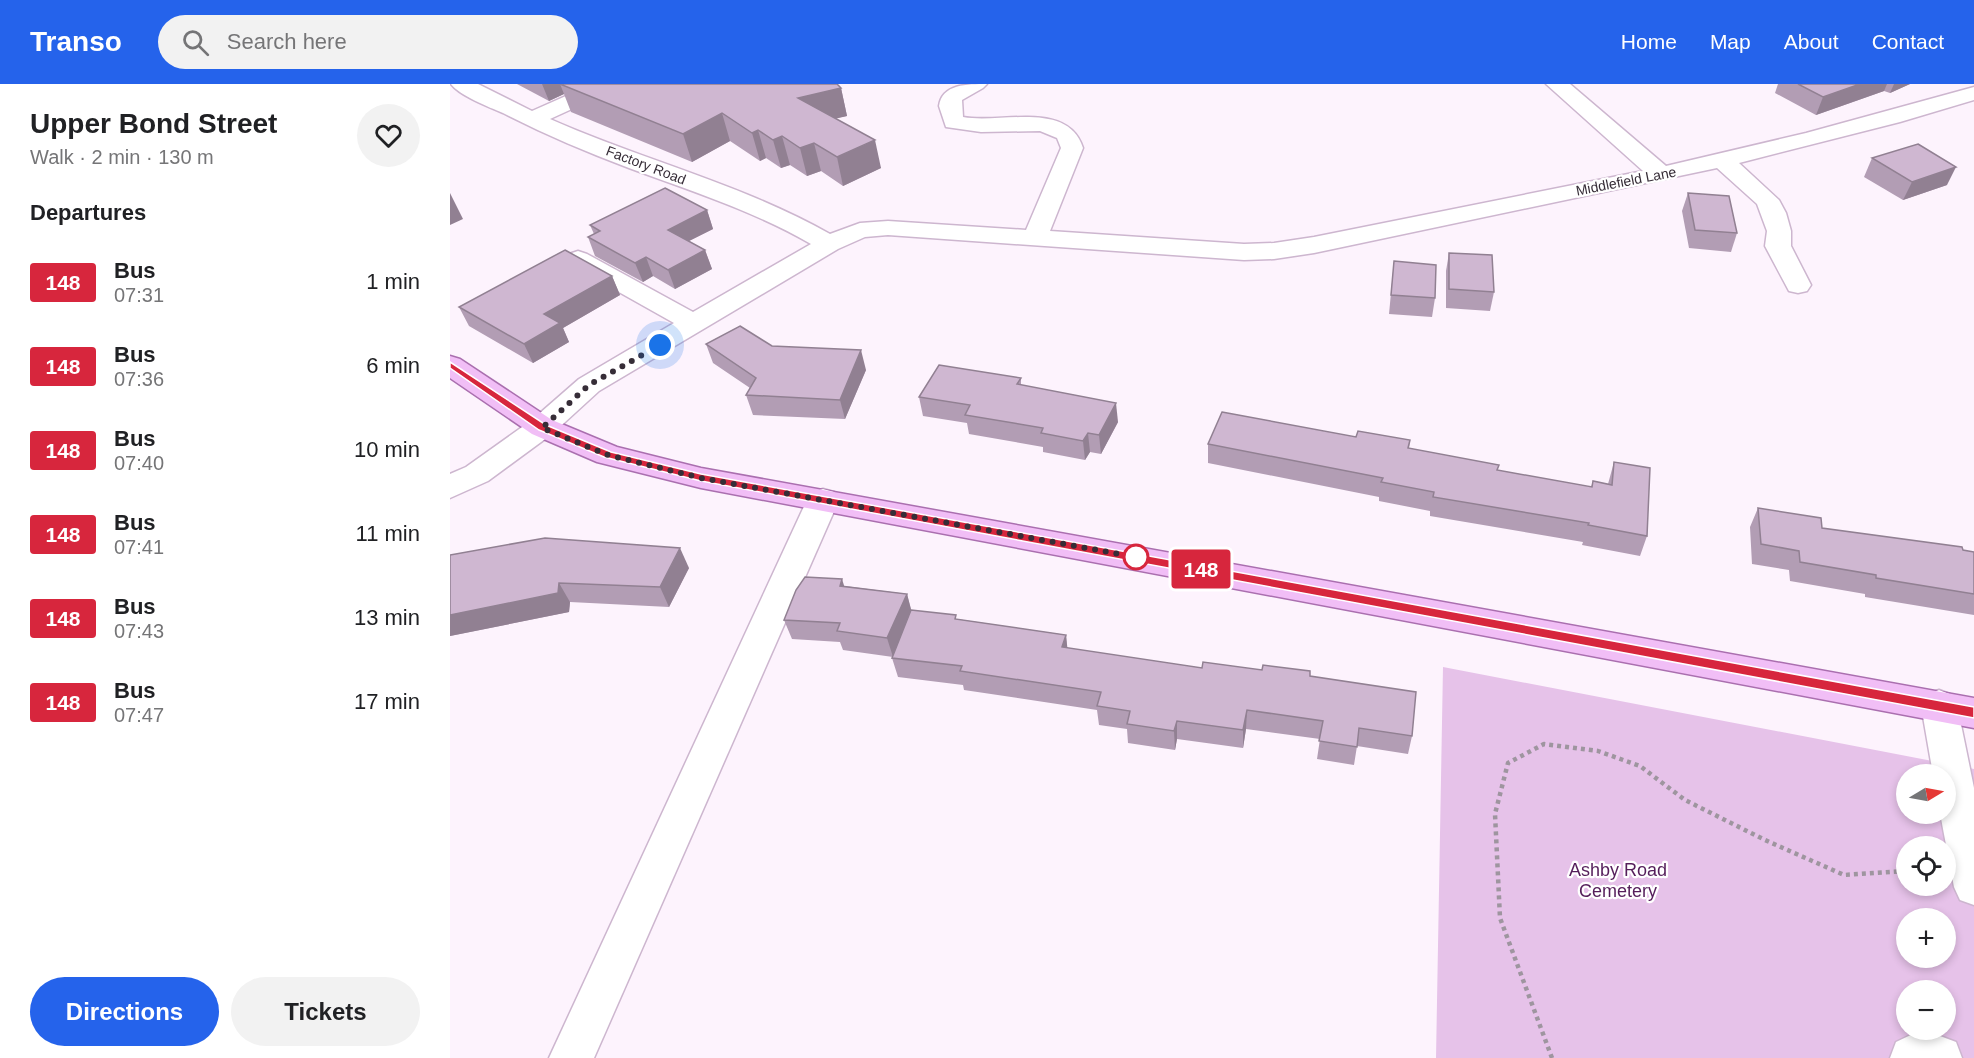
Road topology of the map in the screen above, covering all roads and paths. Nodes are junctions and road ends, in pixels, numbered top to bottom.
1 (462, 84) edge
2 (611, 84) edge
3 (976, 84) edge
4 (1557, 84) edge
5 (1974, 93) edge
6 (534, 118) junction
7 (1722, 161) junction
8 (1661, 174) junction
9 (1035, 239) junction
10 (829, 244) junction
11 (578, 259) edge
12 (1798, 285) dead end
13 (695, 324) junction
14 (450, 365) edge
15 (542, 428) junction
16 (450, 487) edge
17 (824, 500) junction
18 (1956, 709) edge
19 (1896, 872) edge
20 (1974, 887) edge
21 (571, 1058) edge
22 (1552, 1058) edge
23 (1912, 1058) edge
24 (1940, 1058) edge

1 - 6 street, Factory Road
2 - 6 street
3 - 9 street
4 - 8 street
5 - 7 street, Middlefield Lane
6 - 10 street, Factory Road
7 - 8 street, Middlefield Lane
7 - 12 street
8 - 9 street, Middlefield Lane
9 - 10 street, Middlefield Lane
10 - 13 street, Middlefield Lane
11 - 13 street
13 - 15 street, Middlefield Lane
14 - 15 main road
15 - 16 street, Middlefield Lane
15 - 17 main road
17 - 18 main road
17 - 21 street
18 - 20 street
19 - 22 path
23 - 24 street

